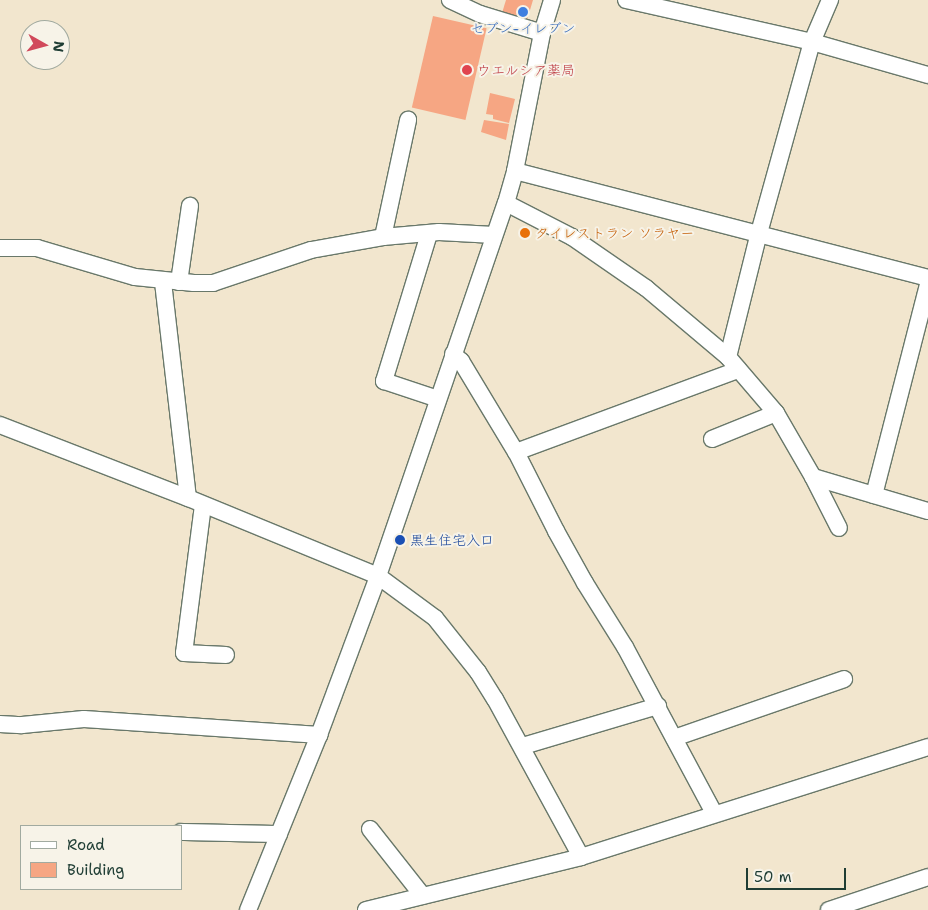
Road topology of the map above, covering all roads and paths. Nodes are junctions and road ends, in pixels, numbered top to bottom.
1 (450, 0) edge
2 (552, 0) edge
3 (626, 0) edge
4 (830, 0) edge
5 (661, 4) edge
6 (542, 32) junction
7 (812, 42) junction
8 (928, 75) edge
9 (408, 120) dead end
10 (515, 170) junction
11 (506, 203) junction
12 (190, 206) dead end
13 (429, 234) junction
14 (759, 234) junction
15 (494, 236) junction
16 (383, 237) junction
17 (0, 248) edge
18 (928, 278) edge
19 (171, 282) junction
20 (928, 285) edge
21 (453, 354) junction
22 (733, 364) junction
23 (438, 399) junction
24 (776, 413) junction
25 (0, 425) edge
26 (712, 438) dead end
27 (516, 452) junction
28 (813, 477) junction
29 (874, 495) junction
30 (196, 502) junction
31 (928, 511) edge
32 (839, 528) dead end
33 (378, 576) junction
34 (226, 655) dead end
35 (844, 678) dead end
36 (658, 706) junction
37 (0, 724) edge
38 (319, 735) junction
39 (674, 738) junction
40 (522, 746) junction
41 (928, 747) edge
42 (714, 813) junction
43 (370, 829) dead end
44 (182, 832) edge
45 (279, 834) junction
46 (581, 857) junction
47 (928, 877) edge
48 (423, 896) junction
49 (248, 910) edge
50 (366, 910) edge
51 (828, 910) edge

1 - 6 street
2 - 6 street
3 - 5 street
4 - 7 street
5 - 7 street
6 - 10 street
7 - 8 street
7 - 14 street
9 - 16 street
10 - 11 street
10 - 14 street
11 - 15 street
11 - 22 street
12 - 19 street
13 - 15 street
13 - 16 street
13 - 23 street
14 - 18 street
14 - 22 street
15 - 21 street
16 - 19 street
17 - 19 street
19 - 30 street
20 - 29 street
21 - 23 street
21 - 27 street
22 - 24 street
22 - 27 street
23 - 33 street
24 - 26 street
24 - 28 street
25 - 30 street
27 - 36 street
28 - 29 street
28 - 32 street
29 - 31 street
30 - 33 street
30 - 34 street
33 - 38 street
33 - 40 street
35 - 39 street
36 - 39 street
36 - 40 street
37 - 38 street
38 - 45 street
39 - 42 street
40 - 46 street
41 - 42 street
42 - 46 street
43 - 48 street
44 - 45 street
45 - 49 street
46 - 48 street
47 - 51 street
48 - 50 street

